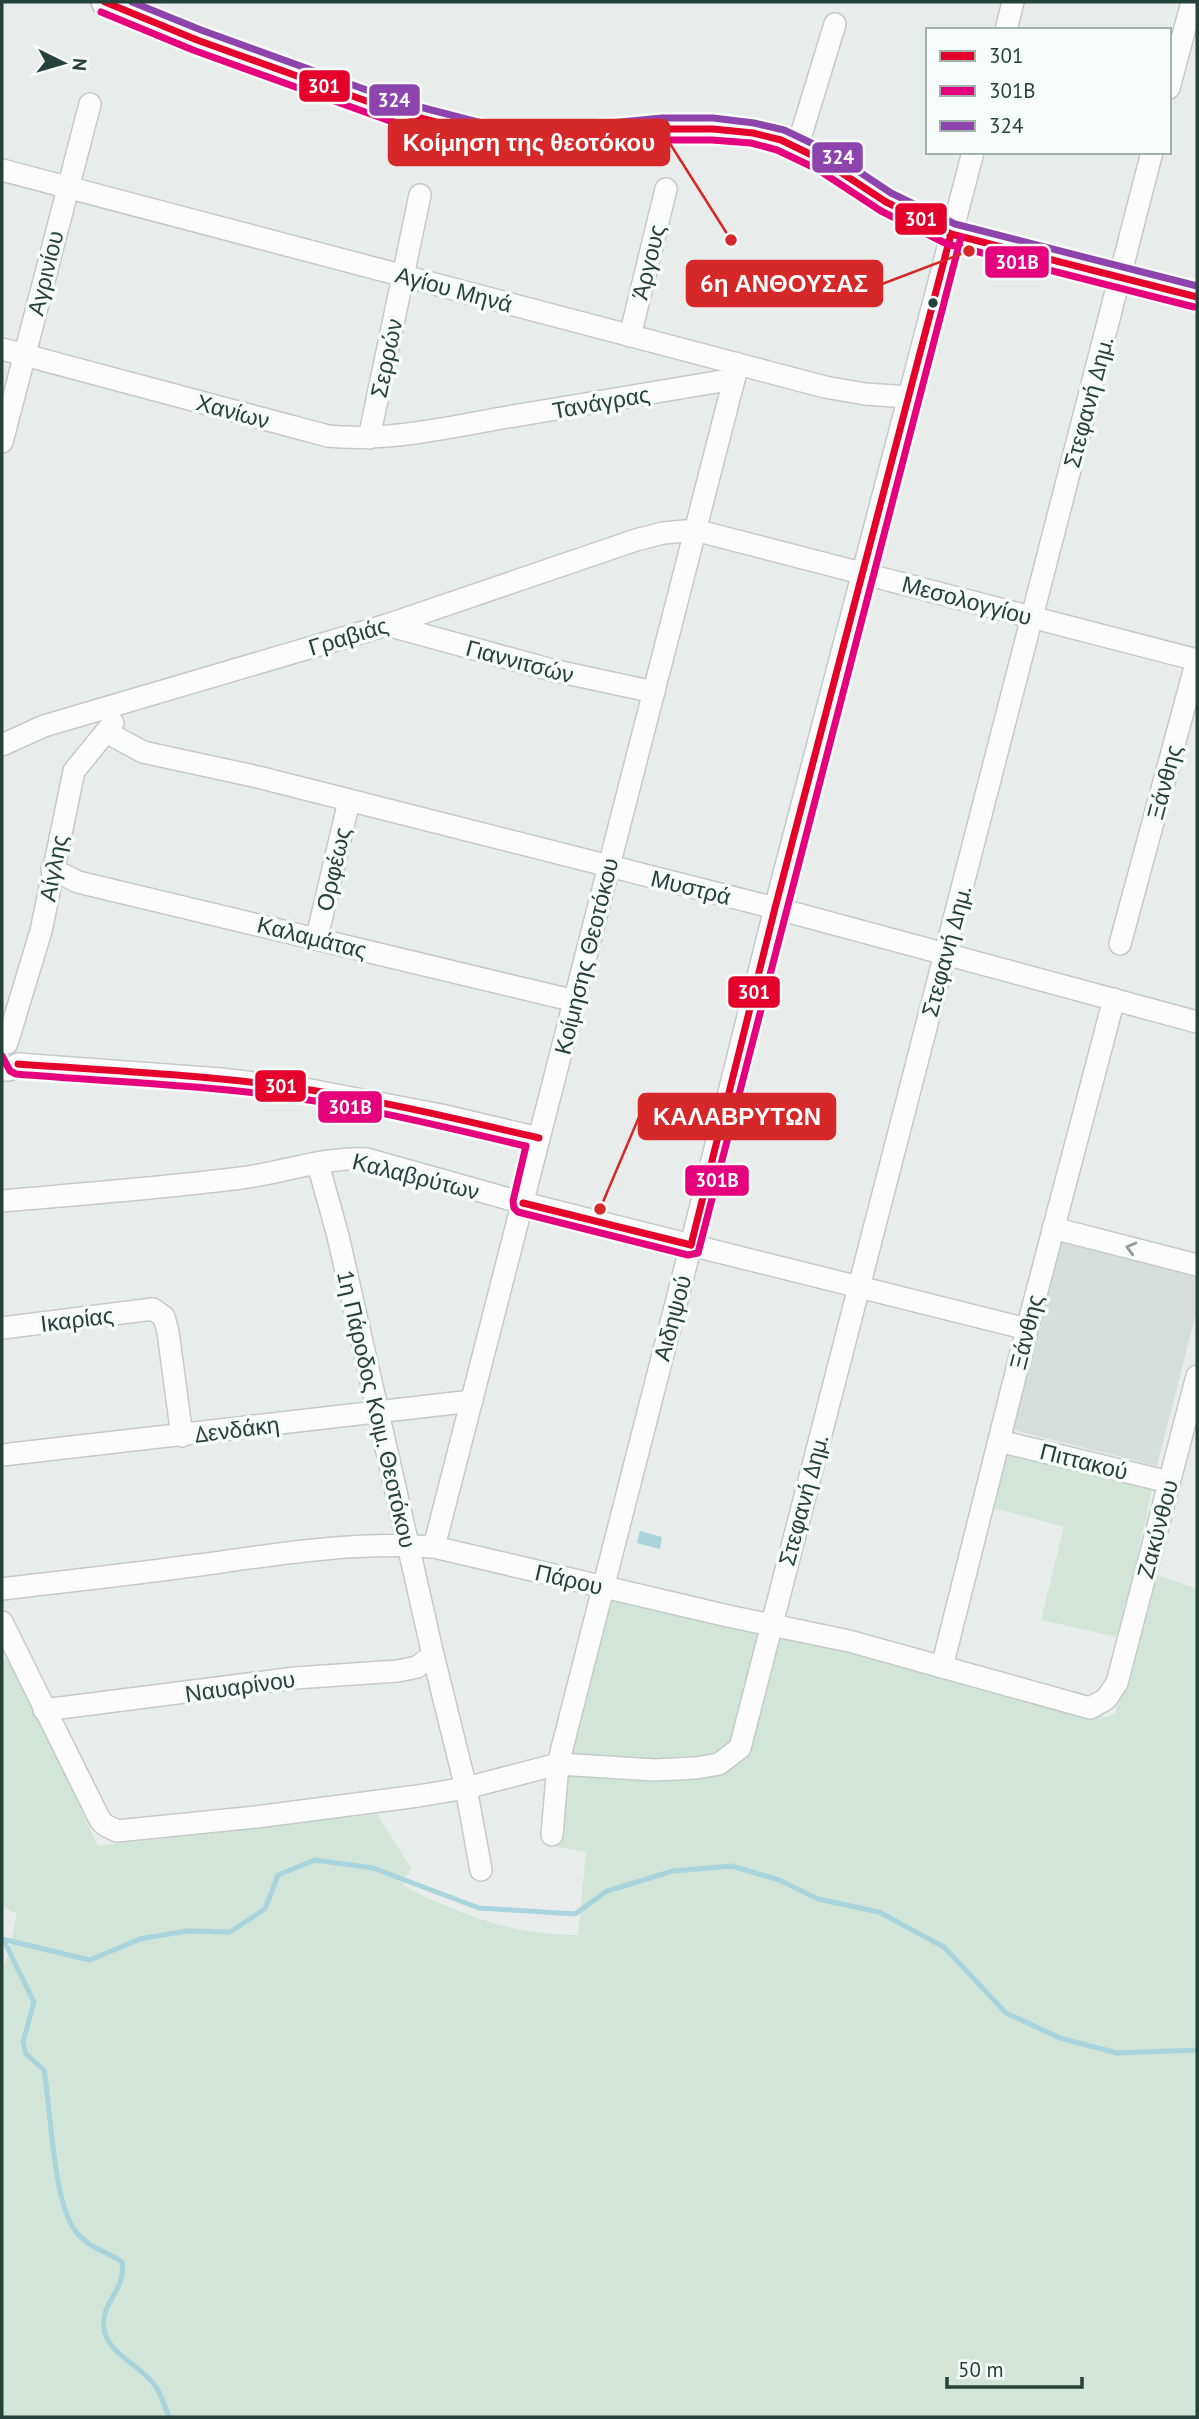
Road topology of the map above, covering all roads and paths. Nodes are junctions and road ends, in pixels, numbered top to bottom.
1 (105, 2) edge
2 (1013, 2) edge
3 (1192, 2) edge
4 (835, 24) dead end
5 (1006, 28) edge
6 (1171, 81) edge
7 (90, 104) dead end
8 (797, 148) junction
9 (972, 154) edge
10 (1152, 154) edge
11 (2, 170) edge
12 (67, 186) junction
13 (666, 189) dead end
14 (420, 195) dead end
15 (951, 234) junction
16 (403, 275) junction
17 (1120, 277) junction
18 (1197, 297) edge
19 (630, 335) junction
20 (2, 349) edge
21 (24, 355) junction
22 (736, 372) junction
23 (909, 397) junction
24 (468, 424) joint
25 (369, 438) junction
26 (2, 442) edge
27 (695, 530) junction
28 (864, 574) junction
29 (1032, 617) junction
30 (387, 625) junction
31 (1197, 660) edge
32 (654, 692) junction
33 (121, 705) junction
34 (106, 732) junction
35 (2, 744) edge
36 (349, 801) junction
37 (609, 867) junction
38 (52, 869) junction
39 (775, 908) junction
40 (317, 937) junction
41 (1120, 944) dead end
42 (945, 954) junction
43 (1114, 999) junction
44 (575, 1001) junction
45 (1197, 1022) edge
46 (5, 1041) edge
47 (10, 1067) edge
48 (539, 1138) junction
49 (318, 1164) junction
50 (2, 1201) edge
51 (523, 1203) junction
52 (1054, 1228) junction
53 (691, 1245) junction
54 (1197, 1265) edge
55 (858, 1287) junction
56 (2, 1328) edge
57 (1027, 1329) junction
58 (1197, 1376) edge
59 (472, 1401) junction
60 (377, 1412) junction
61 (182, 1436) junction
62 (999, 1441) junction
63 (2, 1455) edge
64 (1169, 1482) junction
65 (409, 1545) junction
66 (434, 1547) junction
67 (602, 1587) junction
68 (2, 1589) edge
69 (2, 1622) edge
70 (771, 1625) junction
71 (433, 1655) junction
72 (943, 1667) junction
73 (1117, 1683) joint
74 (44, 1710) junction
75 (558, 1764) junction
76 (466, 1788) junction
77 (552, 1835) dead end
78 (481, 1870) dead end

1 - 8 street
2 - 5 street
3 - 6 street
4 - 8 street
7 - 12 street, Αγρινίου
8 - 15 street
9 - 15 street, Αιδηψού
10 - 17 street, Στεφανή Δημ.
11 - 12 street, Αγίου Μηνά
12 - 16 street, Αγίου Μηνά
12 - 21 street, Αγρινίου
13 - 19 street, Άργους
14 - 16 street, Σερρών
15 - 17 street
15 - 23 street, Αιδηψού
16 - 19 street, Αγίου Μηνά
16 - 25 street, Σερρών
17 - 18 street
17 - 29 street, Στεφανή Δημ.
19 - 22 street, Αγίου Μηνά
20 - 21 street, Χανίων
21 - 25 street, Χανίων
21 - 26 street, Αγρινίου
22 - 23 street, Αγίου Μηνά
22 - 24 street, Τανάγρας
22 - 27 street, Κοίμησης Θεοτόκου
23 - 28 street, Αιδηψού
24 - 25 street, Χανίων
27 - 28 street, Μεσολογγίου
27 - 30 street, Γραβιάς
27 - 32 street, Κοίμησης Θεοτόκου
28 - 29 street, Μεσολογγίου
28 - 39 street, Αιδηψού
29 - 31 street, Μεσολογγίου
29 - 42 street, Στεφανή Δημ.
30 - 32 street, Γιαννιτσών
30 - 33 street, Γραβιάς
31 - 41 street, Ξάνθης
32 - 37 street, Κοίμησης Θεοτόκου
33 - 34 street, Αίγλης
33 - 35 street, Γραβιάς
34 - 36 street, Μυστρά
34 - 38 street, Αίγλης
36 - 37 street, Μυστρά
36 - 40 street, Ορφέως
37 - 39 street, Μυστρά
37 - 44 street, Κοίμησης Θεοτόκου
38 - 40 street, Καλαμάτας
38 - 46 street, Αίγλης
39 - 42 street, Μυστρά
39 - 53 street, Αιδηψού
40 - 44 street, Καλαμάτας
42 - 43 street, Μυστρά
42 - 55 street, Στεφανή Δημ.
43 - 45 street, Μυστρά
43 - 52 street, Ξάνθης
44 - 48 street, Κοίμησης Θεοτόκου
46 - 47 street
47 - 48 street
48 - 51 street, Κοίμησης Θεοτόκου
49 - 50 street, Καλαβρύτων
49 - 51 street, Καλαβρύτων
49 - 60 street, 1η Πάροδος Κοιμ. Θεοτόκου
51 - 53 street, Καλαβρύτων
51 - 59 street, Κοίμησης Θεοτόκου
54 -> 52 street
52 - 57 street, Ξάνθης
53 - 55 street, Καλαβρύτων
53 - 67 street, Αιδηψού
55 - 57 street, Καλαβρύτων
55 - 70 street, Στεφανή Δημ.
56 - 61 street, Ικαρίας
57 - 62 street, Ξάνθης
58 - 64 street, Ζακύνθου
59 - 60 street, Δενδάκη
59 - 66 street, Κοίμησης Θεοτόκου
60 - 61 street, Δενδάκη
60 - 65 street, 1η Πάροδος Κοιμ. Θεοτόκου
61 - 63 street, Δενδάκη
62 - 64 street, Πιττακού
62 - 72 street, Ξάνθης
64 - 73 street, Ζακύνθου
65 - 66 street, Πάρου
65 - 68 street, Πάρου
65 - 71 street, 1η Πάροδος Κοιμ. Θεοτόκου
66 - 67 street, Πάρου
67 - 70 street, Πάρου
67 - 75 street, Αιδηψού
69 - 74 street
70 - 72 street, Πάρου
70 - 75 street, Στεφανή Δημ.
71 - 74 street, Ναυαρίνου
71 - 76 street, 1η Πάροδος Κοιμ. Θεοτόκου
72 - 73 street, Πάρου
74 - 76 street, Στεφανή Δημ.
75 - 76 street, Στεφανή Δημ.
75 - 77 street, Αιδηψού
76 - 78 street, 1η Πάροδος Κοιμ. Θεοτόκου

